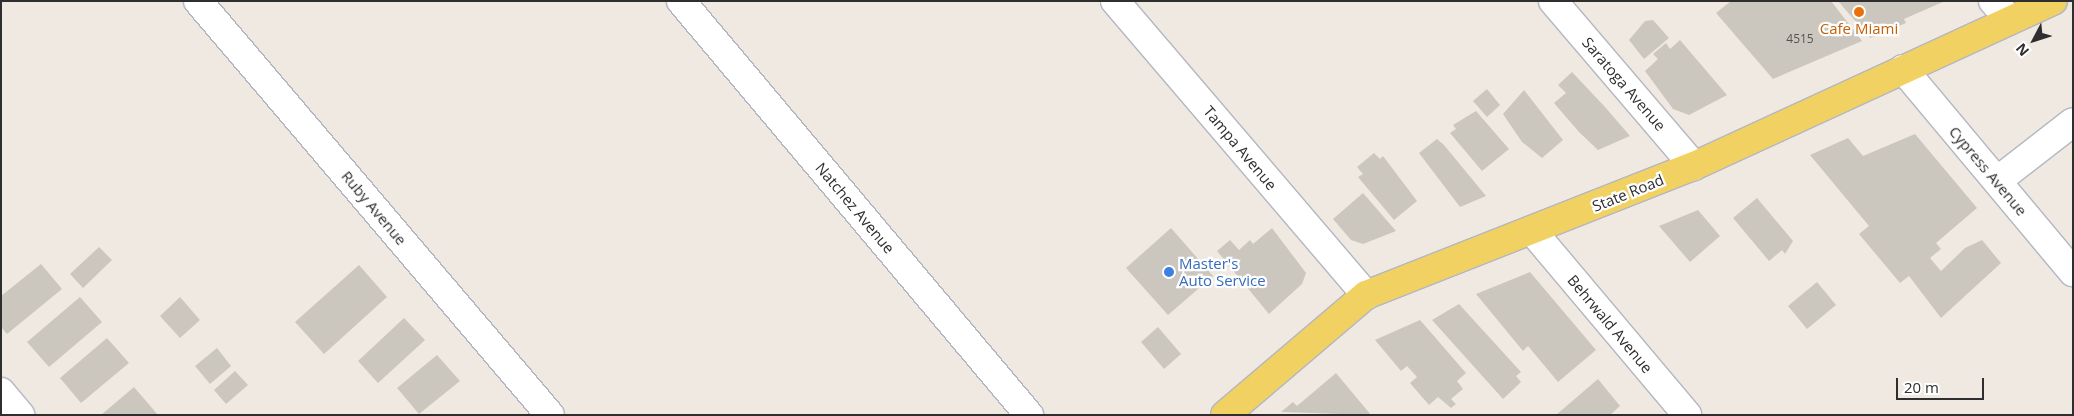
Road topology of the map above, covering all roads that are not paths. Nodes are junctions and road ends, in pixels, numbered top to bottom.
1 (198, 1) edge
2 (681, 1) edge
3 (1115, 1) edge
4 (1553, 1) edge
5 (2044, 3) edge
6 (2002, 11) edge
7 (1903, 70) junction
8 (2073, 122) edge
9 (1694, 166) junction
10 (1997, 181) junction
11 (1534, 232) junction
12 (2073, 272) edge
13 (1366, 295) junction
14 (1, 392) edge
15 (20, 415) edge
16 (550, 415) edge
17 (1029, 415) edge
18 (1225, 415) edge
19 (1687, 415) edge

1 - 16 street, Ruby Avenue
2 - 17 street, Natchez Avenue
3 - 13 street, Tampa Avenue
4 - 9 street, Saratoga Avenue
5 - 6 main road, State Road
6 - 7 main road, State Road
7 - 9 main road, State Road
7 - 10 street, Cypress Avenue
8 - 10 street
9 - 11 main road, State Road
10 - 12 street, Cypress Avenue
11 - 13 main road, State Road
11 - 19 street, Behrwald Avenue
13 - 18 main road, State Road
14 - 15 street

